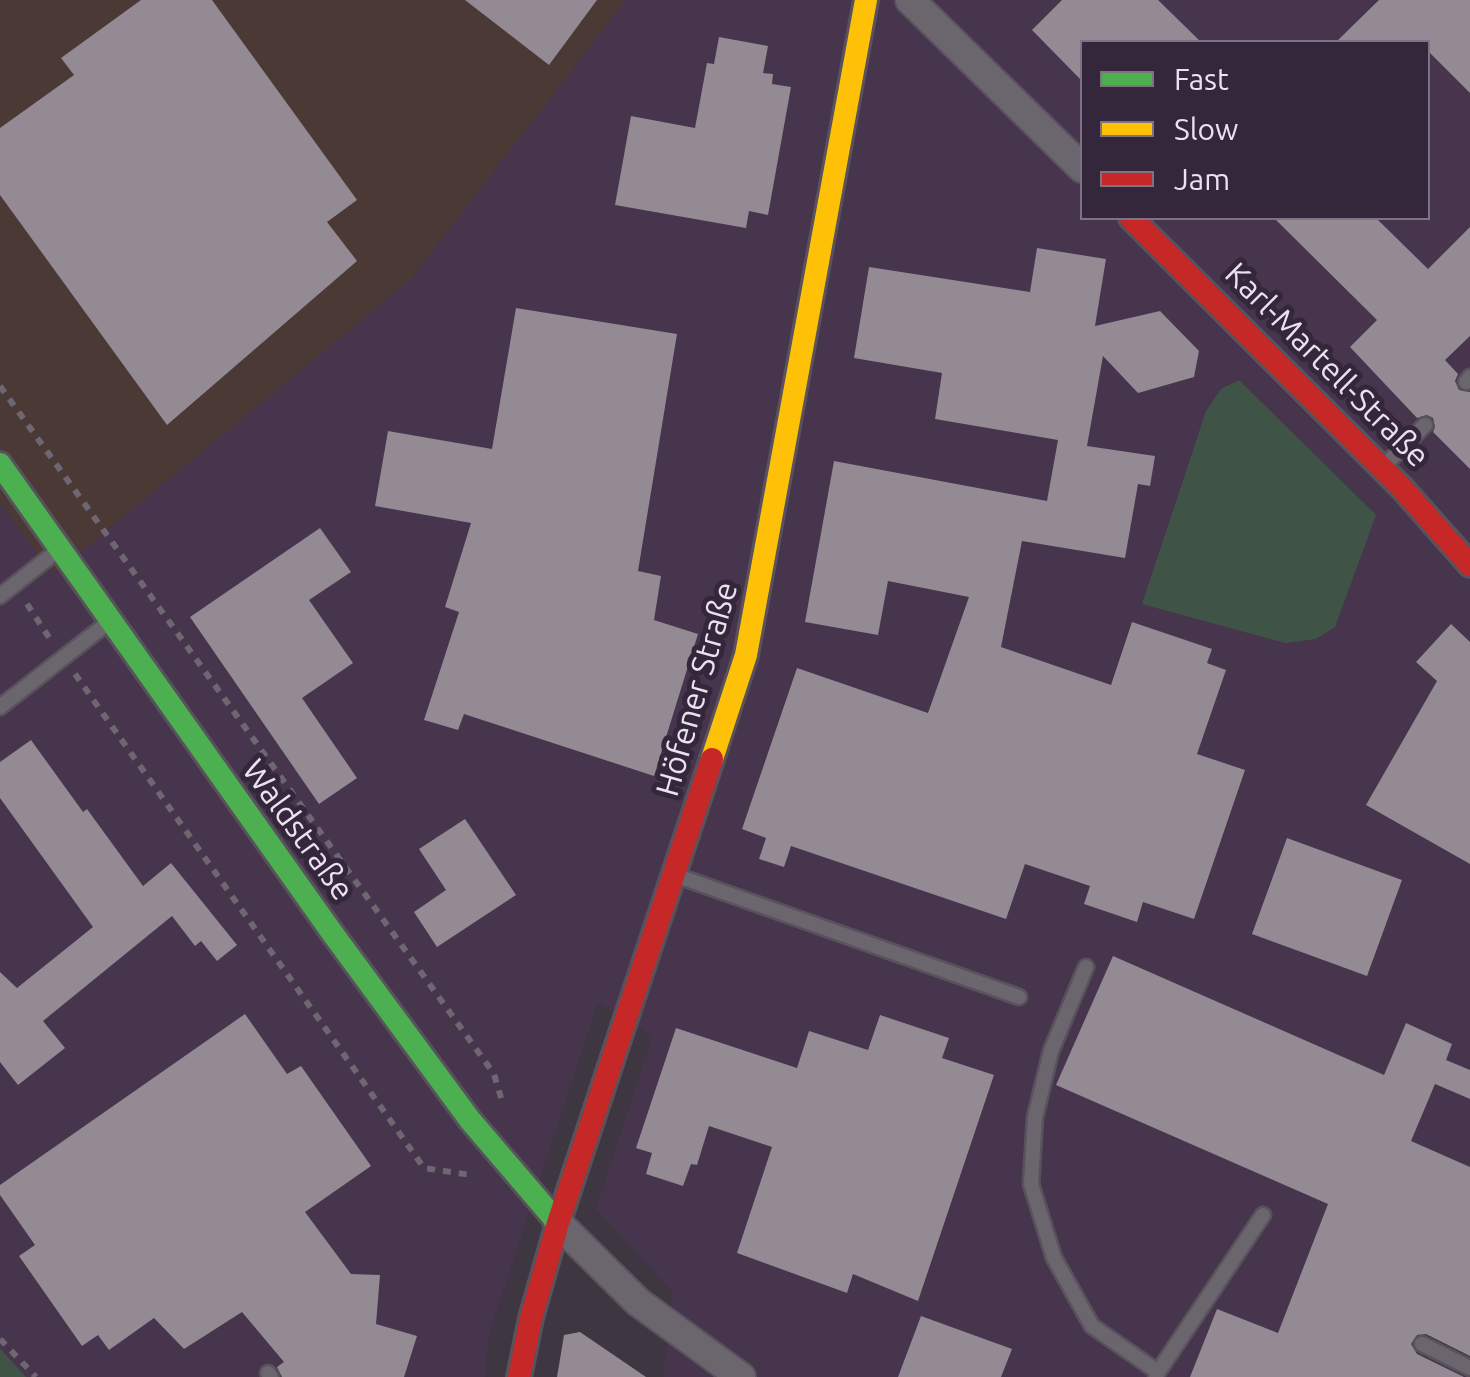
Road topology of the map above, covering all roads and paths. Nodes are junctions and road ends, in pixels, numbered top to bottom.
1 (866, 0) edge
2 (910, 0) edge
3 (1080, 166) edge
4 (1133, 220) edge
5 (1426, 425) dead end
6 (0, 464) edge
7 (1382, 468) junction
8 (58, 551) junction
9 (1470, 565) edge
10 (0, 596) edge
11 (109, 622) junction
12 (0, 707) edge
13 (674, 875) junction
14 (1086, 966) dead end
15 (1019, 997) dead end
16 (1263, 1215) dead end
17 (558, 1223) junction
18 (0, 1339) edge
19 (1422, 1344) dead end
20 (1470, 1368) edge
21 (1157, 1374) edge
22 (36, 1377) edge
23 (519, 1377) edge
24 (741, 1377) edge

1 - 13 street, Höfener Straße
2 - 3 street
4 - 7 street, Karl-Martell-Straße
5 - 7 lane
6 - 8 street, Waldstraße
7 - 9 street, Karl-Martell-Straße
8 - 10 lane
8 - 11 street, Waldstraße
11 - 12 lane
11 - 17 street, Waldstraße
13 - 15 lane
13 - 17 street, Höfener Straße
14 - 21 lane
16 - 21 lane
17 - 23 street, Höfener Straße
17 - 24 street
18 - 22 path
19 - 20 lane

